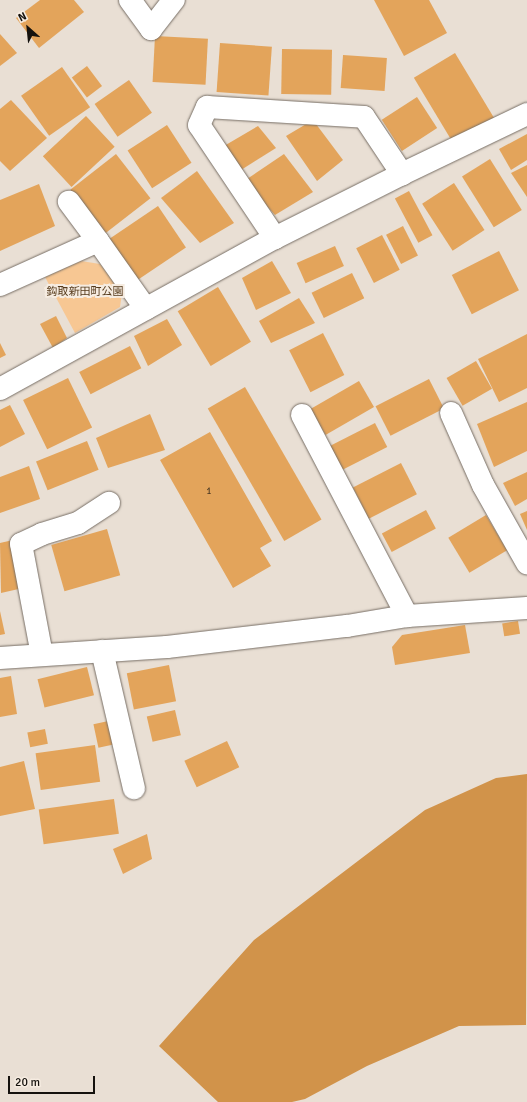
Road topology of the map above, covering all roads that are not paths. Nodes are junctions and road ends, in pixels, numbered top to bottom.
1 (130, 0) edge
2 (174, 0) edge
3 (527, 114) edge
4 (402, 174) junction
5 (69, 202) dead end
6 (275, 238) junction
7 (98, 241) junction
8 (0, 285) edge
9 (146, 309) junction
10 (0, 389) edge
11 (451, 413) dead end
12 (302, 415) dead end
13 (109, 503) dead end
14 (527, 563) edge
15 (527, 608) edge
16 (407, 616) junction
17 (102, 651) junction
18 (42, 655) junction
19 (0, 658) edge
20 (134, 788) dead end

1 - 2 street
3 - 4 street
4 - 6 street
4 - 6 street
5 - 7 street
6 - 9 street
7 - 8 street
7 - 9 street
9 - 10 street
11 - 14 street
12 - 16 street
13 - 18 street
15 - 16 street
16 - 17 street
17 - 18 street
17 - 20 street
18 - 19 street

